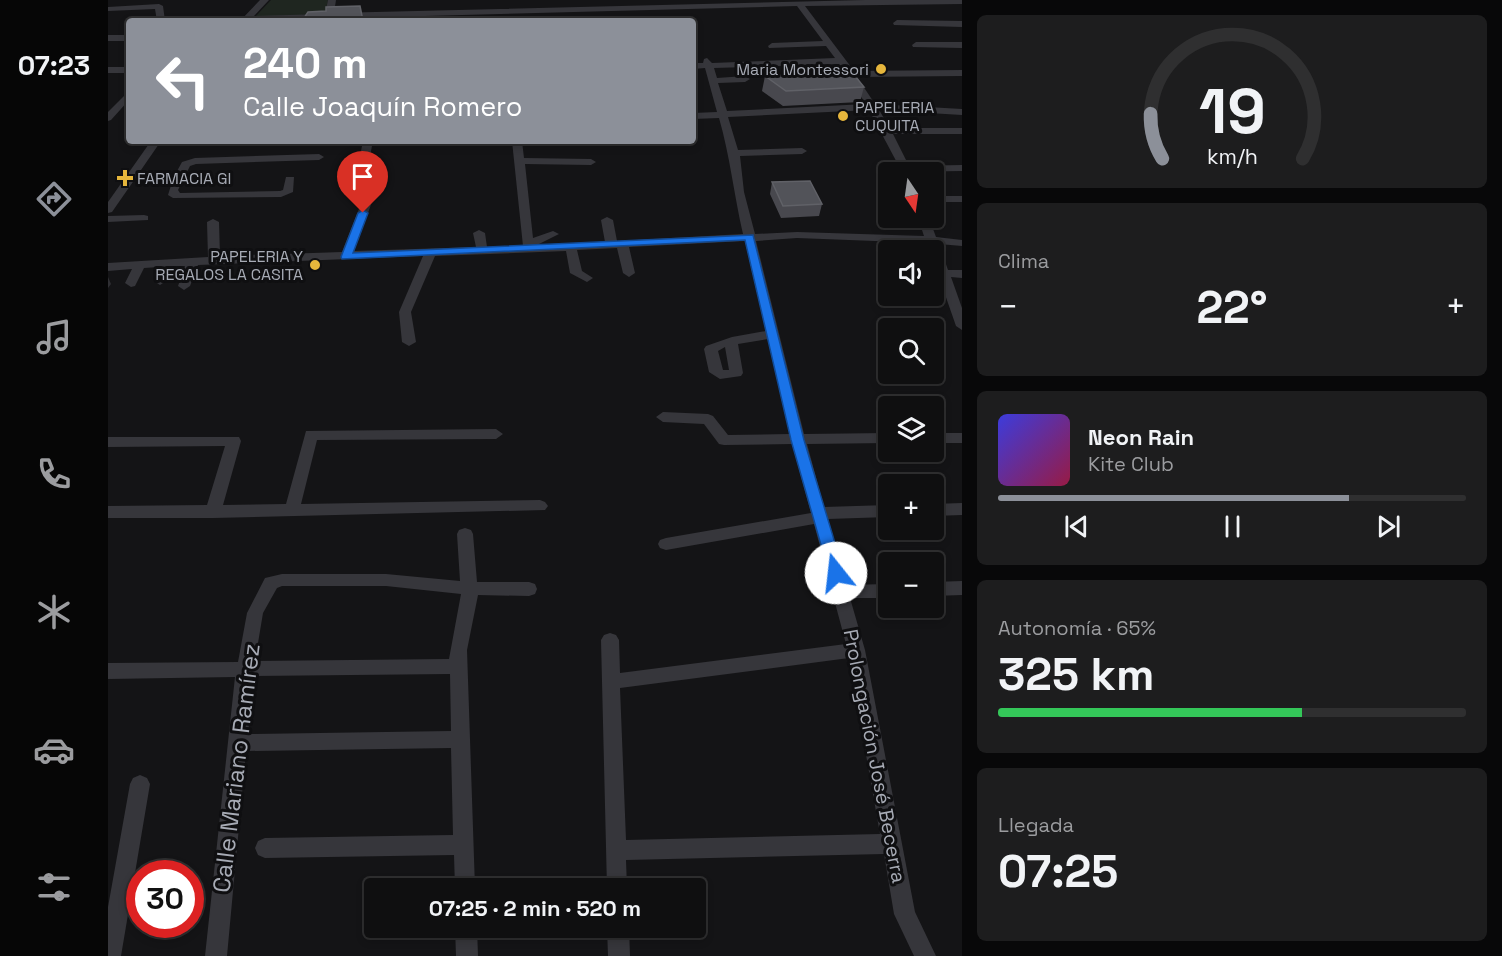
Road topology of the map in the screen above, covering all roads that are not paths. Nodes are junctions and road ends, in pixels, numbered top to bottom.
1 (265, 0) edge
2 (332, 0) edge
3 (535, 0) edge
4 (938, 1) edge
5 (753, 3) edge
6 (962, 3) edge
7 (800, 5) junction
8 (689, 7) junction
9 (108, 9) edge
10 (537, 10) junction
11 (374, 14) edge
12 (329, 15) junction
13 (161, 17) edge
14 (417, 17) edge
15 (126, 18) edge
16 (134, 18) edge
17 (247, 18) edge
18 (279, 18) edge
19 (537, 18) edge
20 (693, 18) dead end
21 (108, 19) edge
22 (897, 23) dead end
23 (962, 24) edge
24 (807, 37) dead end
25 (108, 38) edge
26 (126, 38) edge
27 (827, 40) junction
28 (916, 45) dead end
29 (962, 45) edge
30 (772, 46) dead end
31 (841, 61) junction
32 (705, 69) edge
33 (108, 70) edge
34 (126, 70) edge
35 (962, 73) edge
36 (850, 74) junction
37 (745, 79) dead end
38 (126, 97) edge
39 (871, 107) junction
40 (962, 111) edge
41 (696, 116) edge
42 (724, 116) junction
43 (108, 118) edge
44 (885, 131) junction
45 (962, 131) edge
46 (154, 144) edge
47 (367, 144) edge
48 (517, 144) edge
49 (802, 151) dead end
50 (734, 153) junction
51 (319, 157) dead end
52 (518, 161) junction
53 (591, 162) dead end
54 (901, 162) edge
55 (962, 168) edge
56 (944, 169) edge
57 (134, 173) junction
58 (180, 176) junction
59 (290, 179) dead end
60 (108, 184) edge
61 (126, 184) junction
62 (944, 199) edge
63 (962, 199) edge
64 (108, 210) edge
65 (144, 218) dead end
66 (108, 219) edge
67 (607, 220) dead end
68 (213, 222) dead end
69 (928, 228) edge
70 (908, 229) dead end
71 (479, 233) dead end
72 (553, 234) dead end
73 (750, 237) junction
74 (931, 238) junction
75 (710, 240) junction
76 (673, 242) junction
77 (962, 243) edge
78 (399, 244) dead end
79 (617, 245) junction
80 (529, 247) junction
81 (571, 247) junction
82 (482, 251) junction
83 (500, 251) junction
84 (717, 253) dead end
85 (414, 254) junction
86 (430, 254) junction
87 (677, 256) dead end
88 (346, 257) junction
89 (188, 258) junction
90 (214, 260) junction
91 (167, 263) junction
92 (140, 264) junction
93 (500, 266) dead end
94 (112, 267) edge
95 (629, 273) dead end
96 (944, 273) joint
97 (962, 274) edge
98 (586, 278) dead end
99 (112, 280) dead end
100 (160, 281) dead end
101 (131, 284) dead end
102 (184, 286) dead end
103 (962, 326) edge
104 (774, 334) junction
105 (409, 342) dead end
106 (731, 342) dead end
107 (663, 417) dead end
108 (496, 434) dead end
109 (878, 438) edge
110 (944, 438) edge
111 (962, 438) edge
112 (798, 440) junction
113 (108, 442) edge
114 (540, 506) dead end
115 (962, 509) edge
116 (292, 510) junction
117 (944, 510) edge
118 (108, 512) edge
119 (213, 512) junction
120 (878, 512) edge
121 (820, 515) junction
122 (465, 534) dead end
123 (666, 544) dead end
124 (469, 588) junction
125 (962, 588) edge
126 (529, 589) dead end
127 (944, 589) edge
128 (878, 591) edge
129 (842, 592) junction
130 (610, 640) dead end
131 (856, 650) junction
132 (459, 666) junction
133 (245, 669) junction
134 (108, 671) edge
135 (611, 682) junction
136 (459, 739) junction
137 (238, 743) junction
138 (140, 784) dead end
139 (892, 844) junction
140 (464, 845) junction
141 (265, 848) dead end
142 (616, 850) junction
143 (465, 878) edge
144 (617, 878) edge
145 (466, 938) edge
146 (618, 938) edge
147 (110, 956) edge
148 (216, 956) edge
149 (467, 956) edge
150 (619, 956) edge
151 (925, 956) edge

1 - 17 street
2 - 12 street
3 - 10 street
4 - 6 street
4 - 7 street
5 - 7 street
5 - 8 street
7 - 27 street
8 - 10 street
8 - 20 street
9 - 13 street
10 - 14 street
10 - 19 street
11 - 12 street
11 - 14 street
12 - 18 street
13 - 16 street
15 - 21 street
22 - 23 street
24 - 27 street
25 - 26 street
27 - 30 street
27 - 31 street
28 - 29 street
31 - 32 street
31 - 36 street
32 - 37 street
32 - 42 street, Prolongación José Becerra
33 - 34 street
35 - 36 street
36 - 39 street
38 - 43 street
39 - 40 street
39 - 42 street
39 - 44 street
41 - 42 street
42 - 50 street, Prolongación José Becerra
44 - 45 street
44 - 54 street
46 - 57 street
47 - 88 street
48 - 52 street
49 - 50 street
50 - 73 street, Prolongación José Becerra
51 - 58 street
52 - 53 street
52 - 80 street
55 - 56 street
57 - 58 street
57 - 61 street
58 - 59 street
60 - 61 street
61 - 64 street
62 - 63 street
65 - 66 street
67 - 79 street
68 - 90 street
69 - 74 street
70 - 74 street
71 - 82 street
72 - 80 street
73 - 74 street
73 - 75 street
73 - 104 street, Prolongación José Becerra
74 - 77 street
75 - 76 street
75 - 84 street
76 - 79 street
76 - 87 street
78 - 85 street
79 - 81 street
79 - 95 street
80 - 81 street
80 - 83 street
81 - 98 street
82 - 83 street
82 - 86 street
83 - 93 street
85 - 86 street
85 - 88 street
86 - 105 street
88 - 90 street
89 - 90 street
89 - 91 street
89 - 102 street
91 - 92 street
91 - 100 street
92 - 94 street
92 - 101 street
94 - 99 street
96 - 97 street
96 - 103 street
104 - 106 street
104 - 112 street, Prolongación José Becerra
107 - 112 street
108 - 116 street
109 - 112 street
110 - 111 street
112 - 121 street, Prolongación José Becerra
113 - 119 street
114 - 116 street
115 - 117 street
116 - 119 street
118 - 119 street
120 - 121 street
121 - 123 street
121 - 129 street, Prolongación José Becerra
122 - 124 street
124 - 126 street
124 - 132 street
124 - 133 street, Calle Mariano Ramírez
125 - 127 street
128 - 129 street
129 - 131 street, Prolongación José Becerra
130 - 135 street
131 - 135 street
131 - 139 street, Prolongación José Becerra
132 - 133 street
132 - 136 street
133 - 134 street
133 - 137 street, Calle Mariano Ramírez
135 - 142 street
136 - 137 street
136 - 140 street
137 - 148 street, Calle Mariano Ramírez
138 - 147 street
139 - 142 street
139 - 151 street, Prolongación José Becerra
140 - 141 street
140 - 143 street
142 - 144 street
145 - 149 street
146 - 150 street

